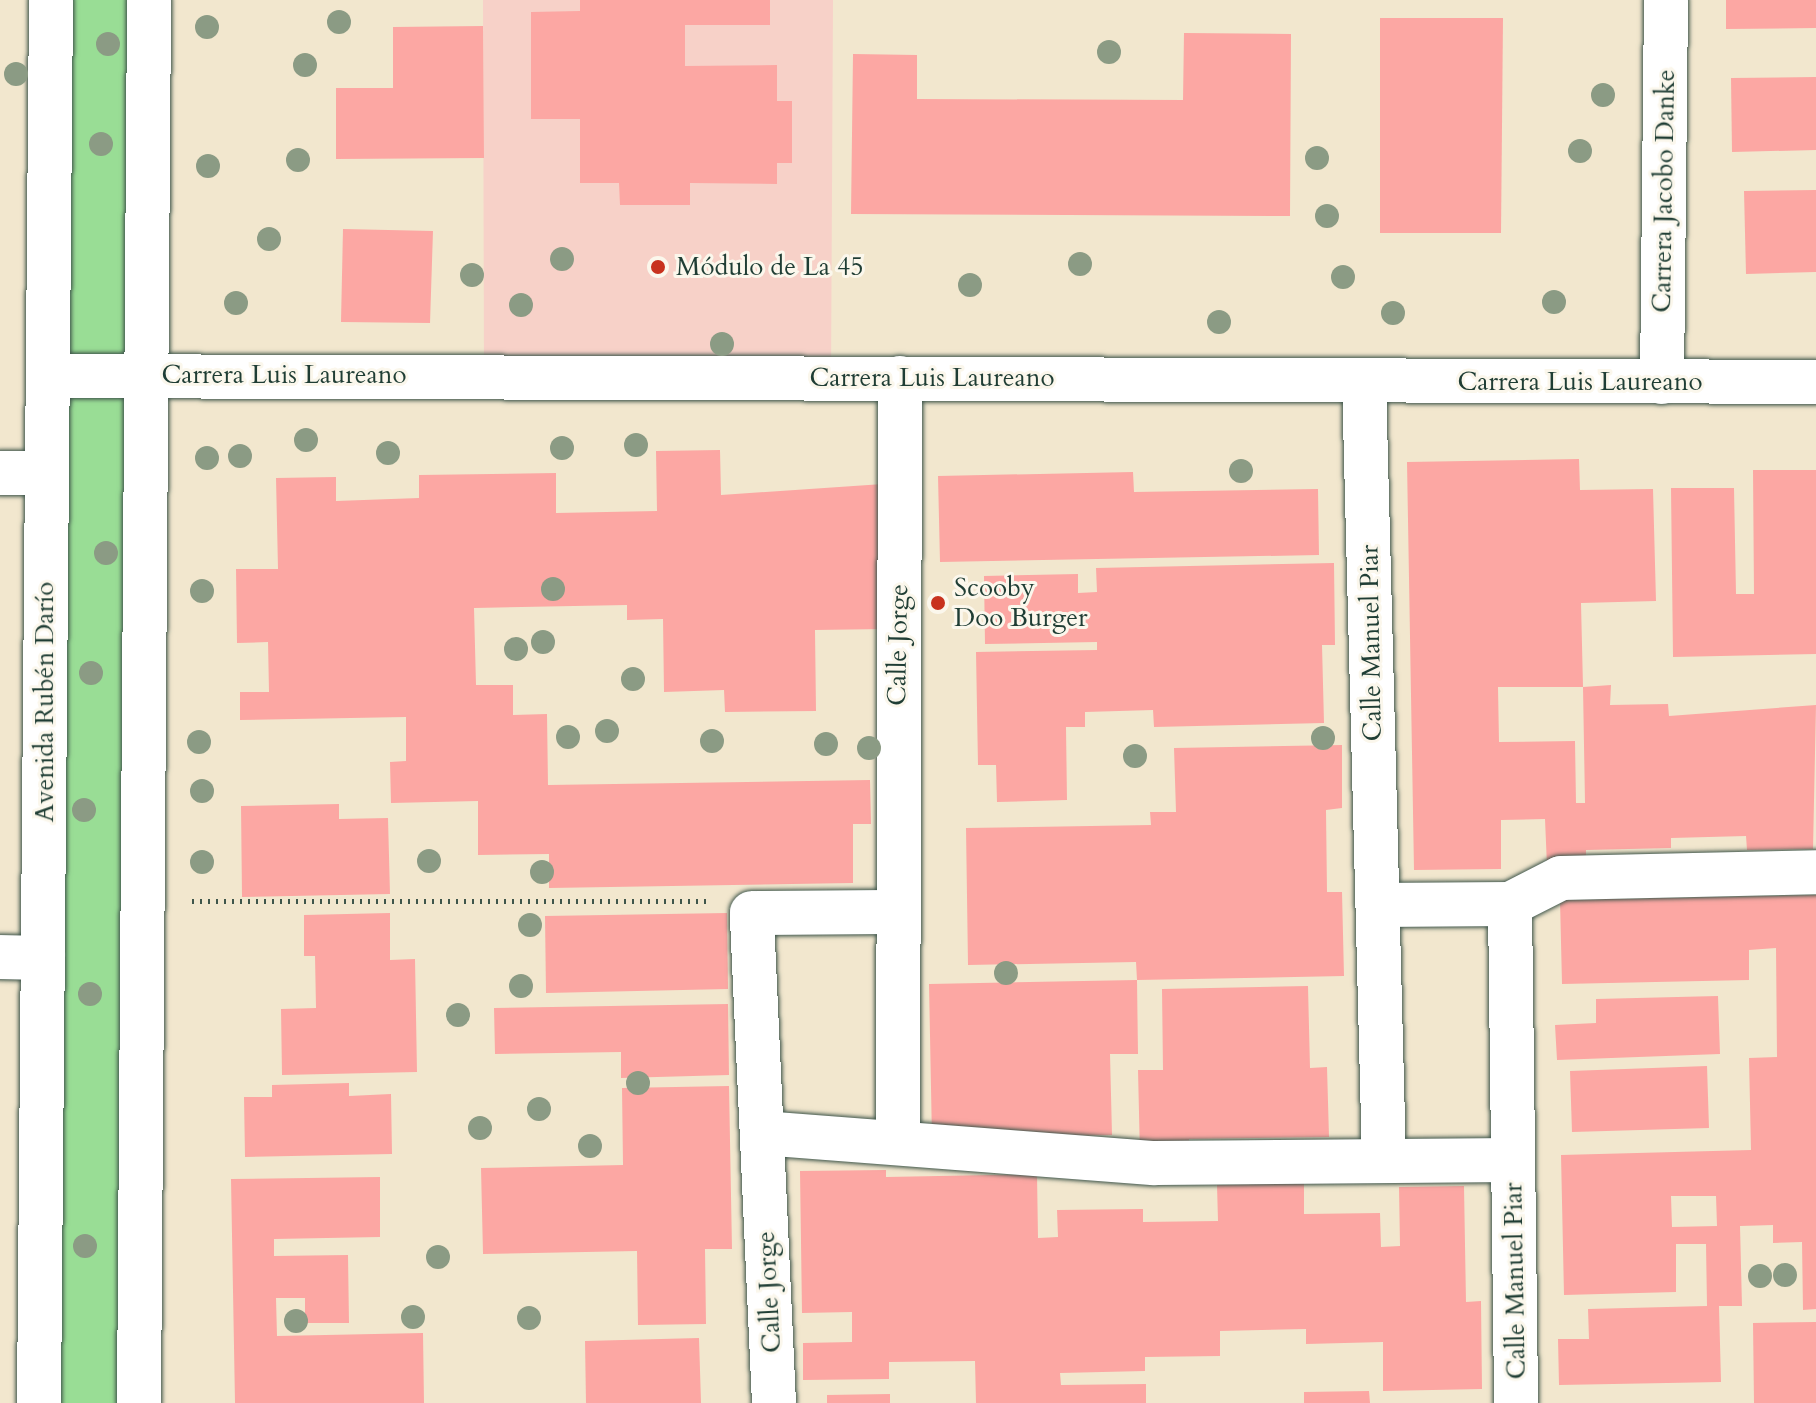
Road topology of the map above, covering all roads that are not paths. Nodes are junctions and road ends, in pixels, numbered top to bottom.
1 (51, 0) edge
2 (149, 0) edge
3 (1666, 0) edge
4 (144, 375) junction
5 (48, 376) junction
6 (900, 378) junction
7 (1364, 381) junction
8 (1662, 382) junction
9 (1816, 382) edge
10 (0, 473) edge
11 (47, 473) junction
12 (1816, 872) edge
13 (1510, 904) junction
14 (1378, 905) junction
15 (897, 912) junction
16 (0, 957) edge
17 (43, 958) junction
18 (762, 1133) junction
19 (898, 1143) junction
20 (1384, 1160) junction
21 (1513, 1160) junction
22 (39, 1403) edge
23 (139, 1403) edge
24 (774, 1403) edge
25 (1516, 1403) edge

1 - 5 street, Avenida Rubén Darío
2 - 4 street
3 - 8 street, Carrera Jacobo Danke
4 - 5 street, Carrera Luis Laureano
4 - 6 street, Carrera Luis Laureano
4 - 23 street
5 - 11 street, Avenida Rubén Darío
6 - 7 street, Carrera Luis Laureano
6 - 15 street, Calle Jorge
7 - 8 street, Carrera Luis Laureano
7 - 14 street, Calle Manuel Piar
8 - 9 street, Carrera Luis Laureano
10 - 11 street
11 - 17 street, Avenida Rubén Darío
12 - 13 street
13 - 14 street
13 - 21 street, Calle Manuel Piar
14 - 20 street, Calle Manuel Piar
15 - 18 street, Calle Jorge
15 - 19 street, Calle Jorge
16 - 17 street
17 - 22 street, Avenida Rubén Darío
18 - 19 street
18 - 24 street, Calle Jorge
19 - 20 street
20 - 21 street, Calle Manuel Piar
21 - 25 street, Calle Manuel Piar

